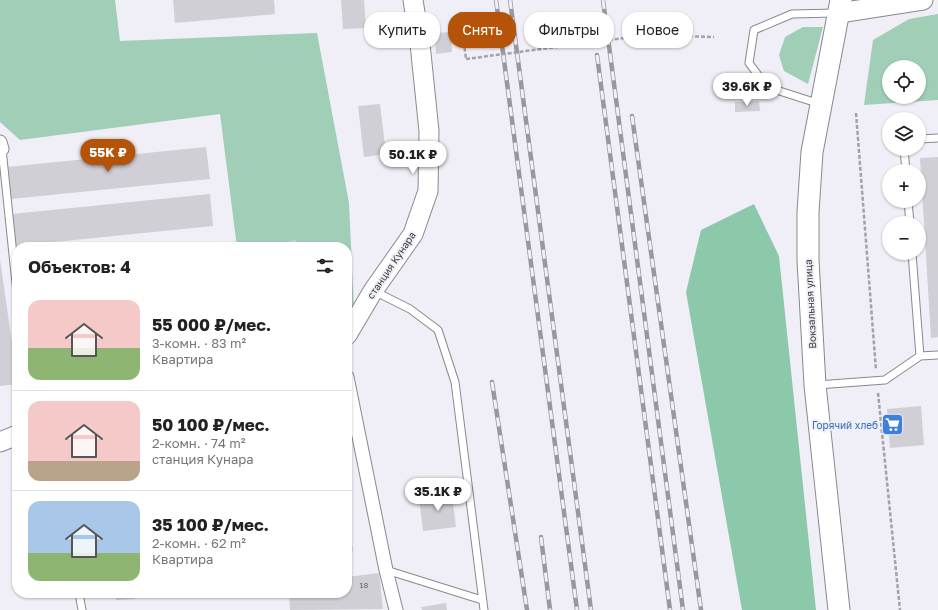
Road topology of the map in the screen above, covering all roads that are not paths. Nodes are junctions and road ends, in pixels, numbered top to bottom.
1 (413, 0) edge
2 (923, 0) edge
3 (840, 6) edge
4 (820, 104) junction
5 (938, 138) edge
6 (926, 139) edge
7 (1, 146) edge
8 (12, 248) edge
9 (913, 260) edge
10 (373, 291) junction
11 (352, 327) edge
12 (938, 355) edge
13 (920, 356) junction
14 (815, 385) junction
15 (352, 402) edge
16 (12, 437) edge
17 (0, 442) edge
18 (386, 570) junction
19 (80, 598) edge
20 (482, 600) junction
21 (82, 610) edge
22 (396, 610) edge
23 (484, 610) edge
24 (839, 610) edge

1 - 10 street, станция Кунара
2 - 3 street
3 - 4 main road, Вокзальная улица
3 - 4 lane
4 - 14 main road, Вокзальная улица
5 - 6 lane
7 - 8 lane
9 - 13 lane
10 - 11 street, станция Кунара
10 - 20 lane
12 - 13 lane
13 - 14 lane
14 - 24 main road, Вокзальная улица
15 - 18 street
16 - 17 street
18 - 20 lane
18 - 22 street
19 - 21 lane
20 - 23 lane

